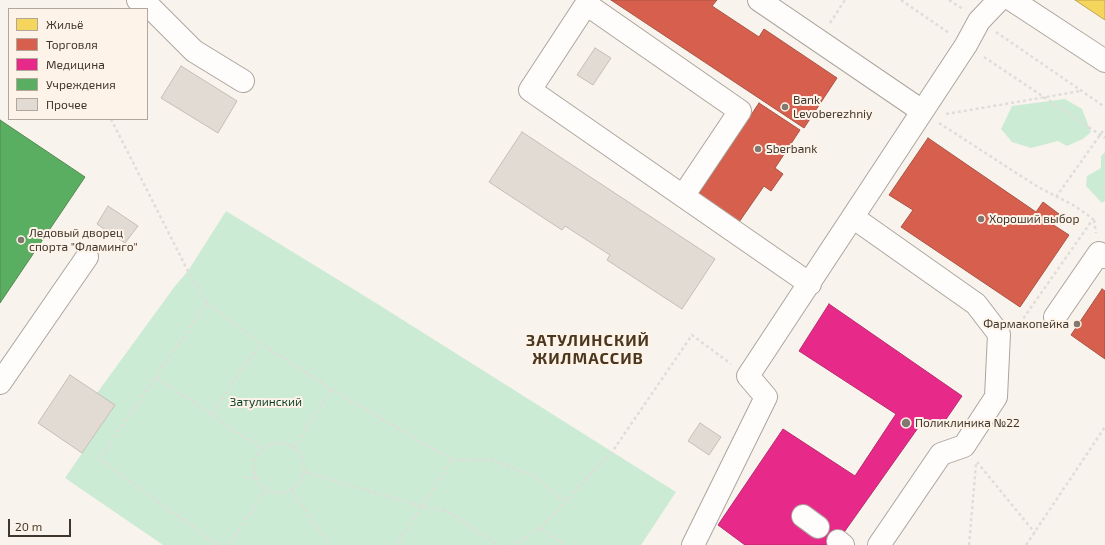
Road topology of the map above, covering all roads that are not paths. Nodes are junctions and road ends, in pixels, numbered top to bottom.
1 (138, 0) edge
2 (759, 0) edge
3 (999, 0) edge
4 (1012, 0) edge
5 (587, 2) edge
6 (1105, 61) edge
7 (243, 81) dead end
8 (926, 114) junction
9 (683, 196) junction
10 (854, 218) junction
11 (87, 257) dead end
12 (1105, 257) edge
13 (810, 284) junction
14 (1055, 317) dead end
15 (0, 383) edge
16 (693, 545) edge
17 (879, 545) edge

1 - 7 street
2 - 8 street
3 - 8 street
4 - 6 street
5 - 9 street
5 - 9 street
8 - 10 street
9 - 13 street
10 - 13 street
10 - 17 street
11 - 15 street
12 - 14 street
13 - 16 street

